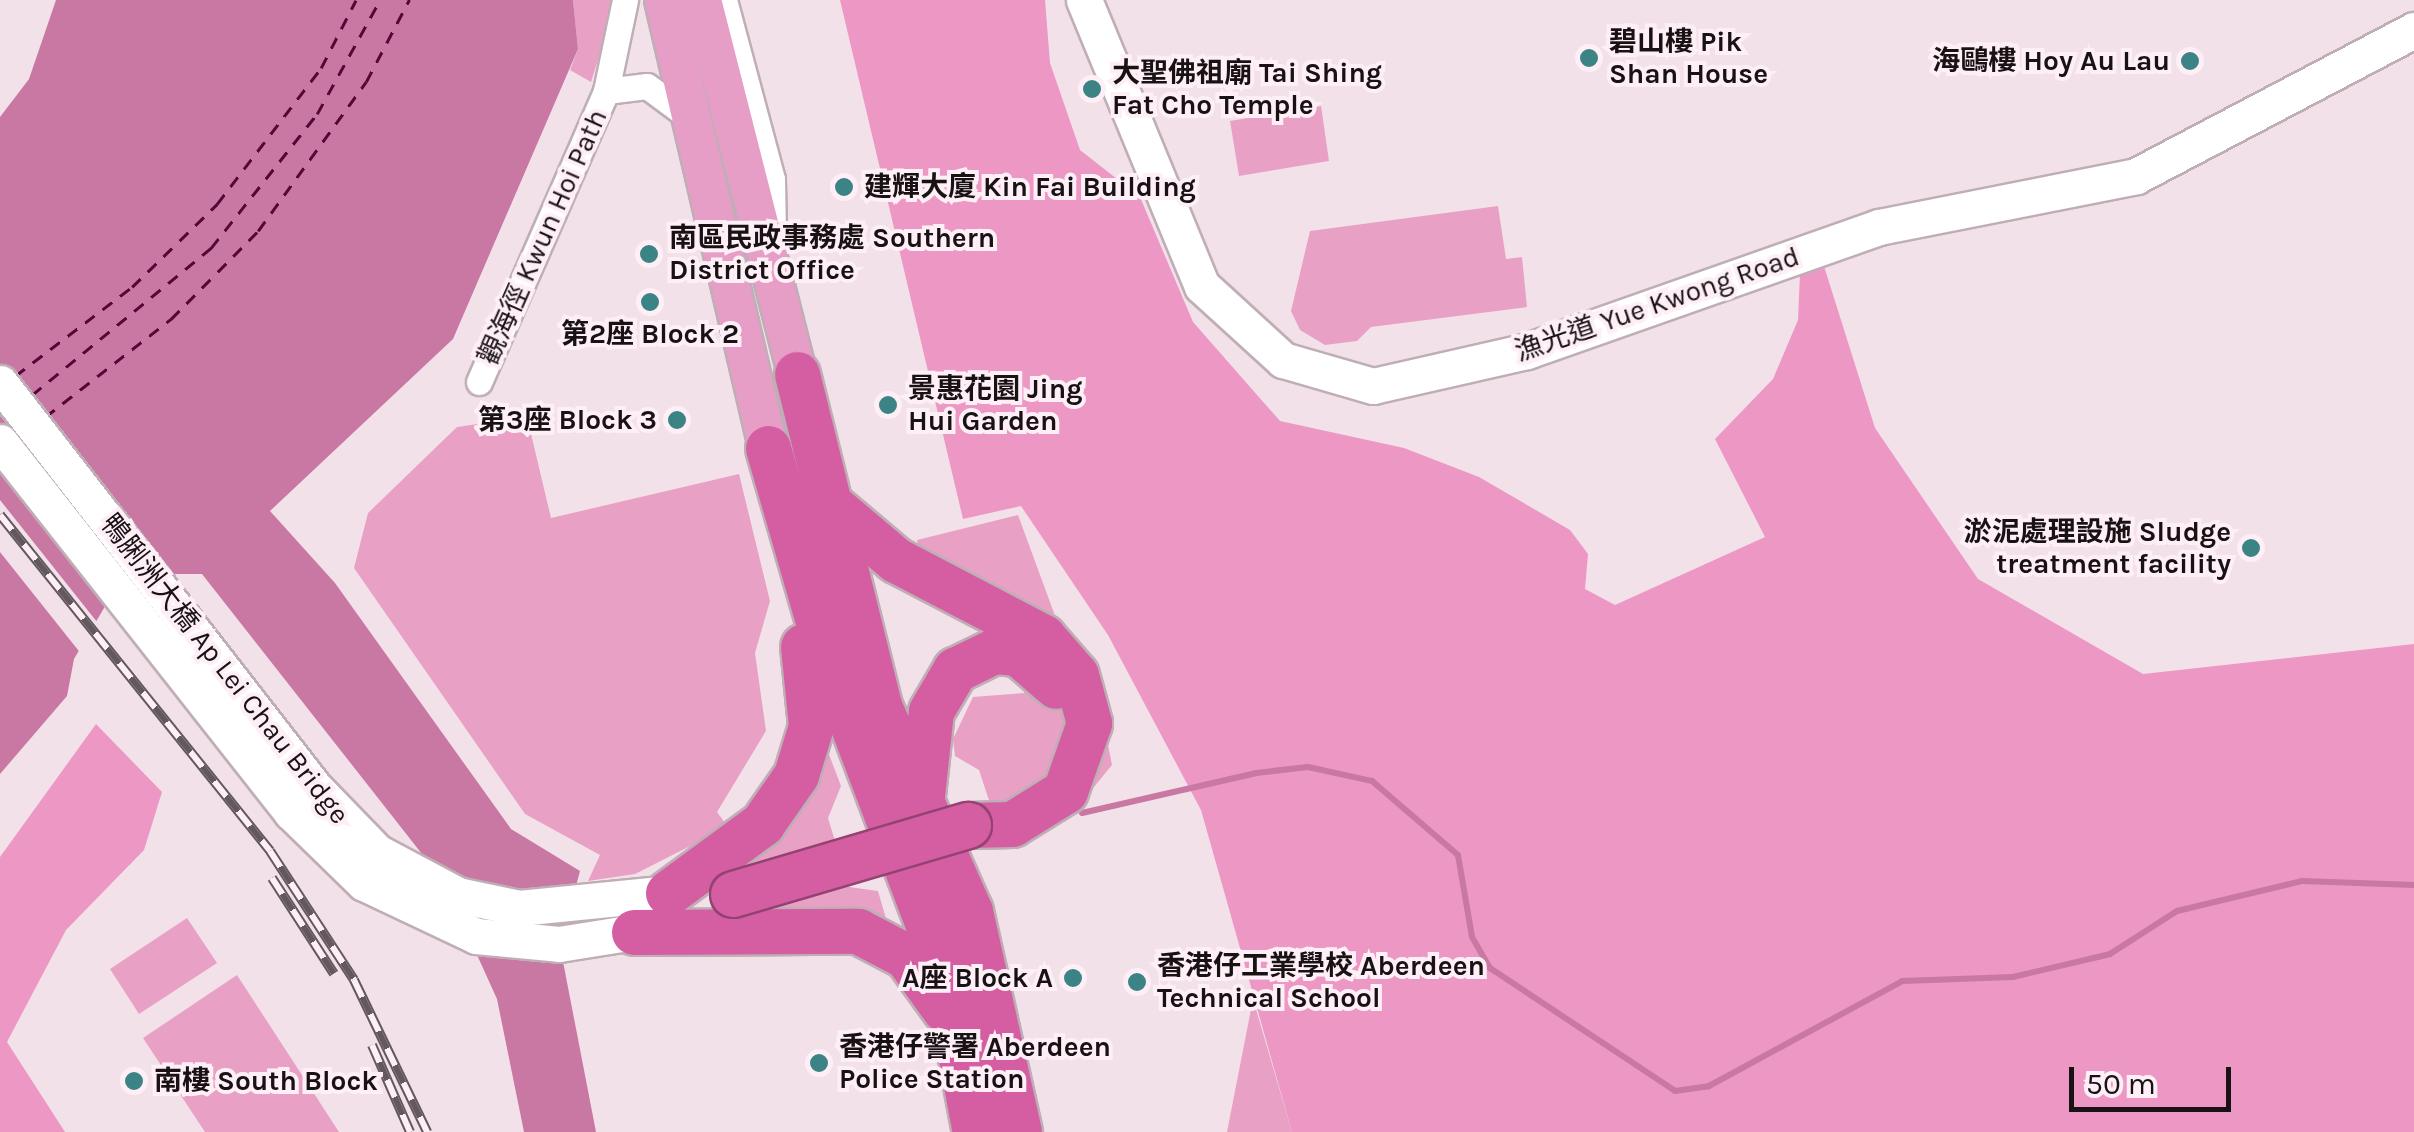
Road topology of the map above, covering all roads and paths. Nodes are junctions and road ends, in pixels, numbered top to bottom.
1 (625, 0) edge
2 (664, 0) edge
3 (702, 0) edge
4 (724, 0) edge
5 (1084, 0) edge
6 (2414, 30) edge
7 (606, 91) junction
8 (686, 114) junction
9 (772, 265) junction
10 (797, 374) joint
11 (479, 382) dead end
12 (0, 384) edge
13 (0, 442) edge
14 (768, 448) joint
15 (832, 506) junction
16 (802, 579) junction
17 (1035, 647) junction
18 (909, 812) junction
19 (679, 898) junction
20 (634, 932) junction
21 (952, 1020) junction
22 (974, 1132) edge
23 (1020, 1132) edge

1 - 7 street, 觀海徑 Kwun Hoi Path
2 - 8 main road
3 - 9 main road
4 - 9 street
5 - 6 main road, 漁光道 Yue Kwong Road
7 - 8 street, 觀海徑 Kwun Hoi Path
7 - 11 street, 觀海徑 Kwun Hoi Path
8 - 14 main road
9 - 10 main road
10 - 15 highway
12 - 19 main road, 鴨脷洲大橋 Ap Lei Chau Bridge
13 - 20 main road, 鴨脷洲大橋 Ap Lei Chau Bridge
14 - 16 highway
15 - 17 highway
15 - 18 highway
16 - 18 highway
16 - 19 highway
17 - 18 highway
17 - 19 highway, bridge
18 - 21 highway
18 - 23 highway
19 - 20 highway
20 - 21 highway
21 - 22 highway

